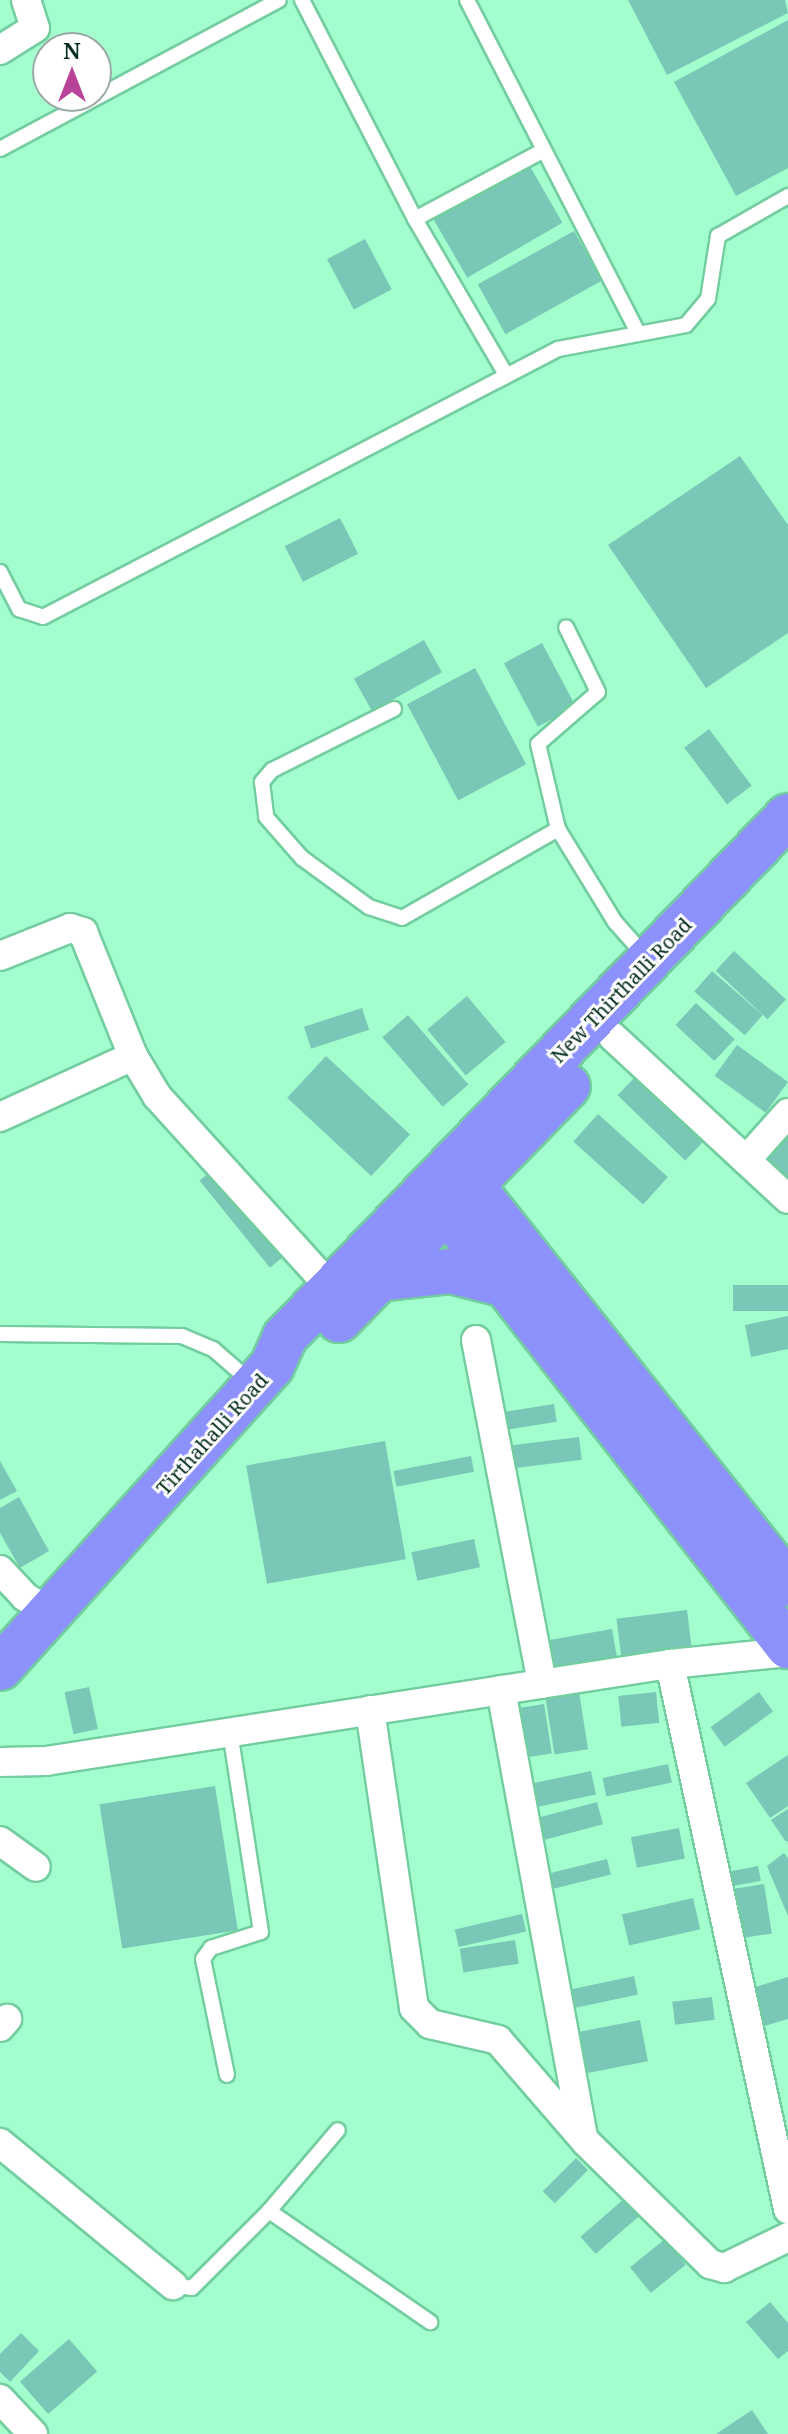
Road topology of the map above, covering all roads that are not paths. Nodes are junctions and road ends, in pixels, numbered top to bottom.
1 (26, 0) edge
2 (279, 0) edge
3 (302, 0) edge
4 (467, 0) edge
5 (0, 50) edge
6 (0, 149) edge
7 (544, 150) junction
8 (788, 196) edge
9 (415, 219) junction
10 (637, 331) junction
11 (506, 375) junction
12 (0, 572) edge
13 (566, 627) dead end
14 (394, 709) dead end
15 (788, 816) edge
16 (558, 829) junction
17 (788, 856) edge
18 (0, 956) edge
19 (650, 962) junction
20 (613, 1037) junction
21 (133, 1056) junction
22 (788, 1113) edge
23 (0, 1117) edge
24 (520, 1138) junction
25 (746, 1160) junction
26 (452, 1187) junction
27 (788, 1199) edge
28 (519, 1243) junction
29 (385, 1278) junction
30 (510, 1286) junction
31 (332, 1289) junction
32 (0, 1334) edge
33 (476, 1340) dead end
34 (263, 1376) junction
35 (0, 1570) edge
36 (788, 1584) edge
37 (53, 1613) junction
38 (788, 1646) edge
39 (788, 1652) edge
40 (670, 1664) junction
41 (0, 1668) edge
42 (542, 1684) junction
43 (501, 1690) junction
44 (370, 1710) junction
45 (230, 1732) junction
46 (0, 1762) edge
47 (0, 1841) edge
48 (36, 1867) dead end
49 (227, 2075) dead end
50 (338, 2130) dead end
51 (582, 2134) junction
52 (0, 2143) edge
53 (788, 2209) edge
54 (269, 2211) junction
55 (788, 2237) edge
56 (173, 2285) joint
57 (430, 2322) dead end
58 (0, 2399) edge
59 (33, 2434) edge

1 - 5 street
2 - 6 lane
3 - 9 lane
4 - 7 lane
7 - 9 lane
7 - 10 lane
8 - 10 lane
9 - 11 lane
10 - 11 lane
11 - 12 lane
13 - 16 lane
14 - 16 lane
15 - 19 highway, New Thirthalli Road
16 - 19 lane
17 - 20 highway
18 - 21 street
19 - 26 highway, New Thirthalli Road
20 - 24 highway
20 - 25 street
21 - 23 street
21 - 31 street
22 - 25 street
24 - 26 highway
24 - 28 highway
25 - 27 street
26 - 28 highway
26 - 29 highway
26 - 30 highway
26 - 31 highway, Tirthahalli Road
28 - 36 highway
29 - 30 highway
29 - 34 highway
30 - 38 highway
31 - 34 highway, Tirthahalli Road
32 - 34 lane
33 - 42 street
34 - 37 highway, Tirthahalli Road
35 - 37 street
37 - 41 highway, Tirthahalli Road
39 - 40 street
40 - 42 street
40 - 53 street
42 - 43 street
43 - 44 street
43 - 51 street
44 - 45 street
44 - 51 street
45 - 46 street
45 - 49 lane
47 - 48 street
50 - 54 lane
51 - 55 street
52 - 56 street
54 - 56 lane
54 - 57 lane
58 - 59 street

